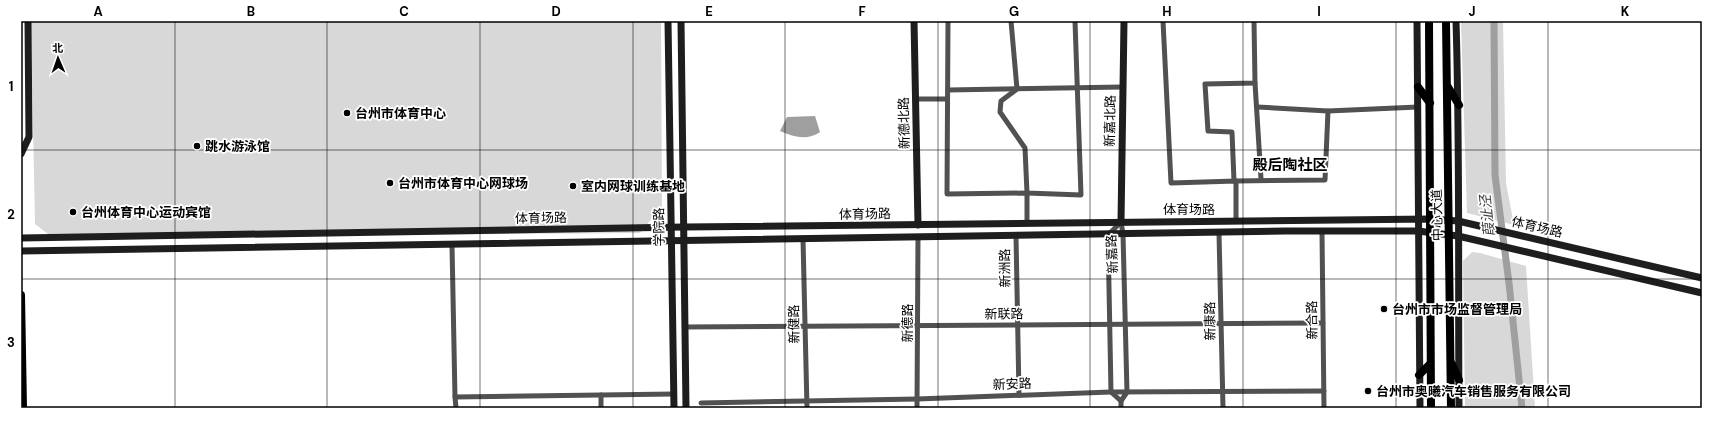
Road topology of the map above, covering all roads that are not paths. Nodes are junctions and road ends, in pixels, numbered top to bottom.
1 (28, 21) edge
2 (668, 21) edge
3 (681, 21) edge
4 (914, 21) edge
5 (948, 21) edge
6 (1011, 21) edge
7 (1075, 21) edge
8 (1124, 21) edge
9 (1163, 21) edge
10 (1254, 21) edge
11 (1417, 21) edge
12 (1429, 21) edge
13 (1446, 21) edge
14 (1456, 21) edge
15 (1255, 83) junction
16 (1447, 85) junction
17 (1123, 87) junction
18 (1418, 87) junction
19 (1017, 89) junction
20 (1077, 89) junction
21 (948, 90) junction
22 (916, 99) junction
23 (947, 99) junction
24 (1430, 103) junction
25 (1459, 105) junction
26 (1256, 107) junction
27 (1418, 107) junction
28 (1328, 111) junction
29 (21, 154) edge
30 (1261, 179) junction
31 (1235, 181) junction
32 (1027, 193) junction
33 (1418, 219) junction
34 (1430, 219) junction
35 (1449, 220) junction
36 (1236, 221) junction
37 (1458, 221) junction
38 (1121, 222) junction
39 (1027, 223) junction
40 (918, 225) junction
41 (684, 227) junction
42 (671, 228) junction
43 (1418, 231) junction
44 (1322, 232) junction
45 (1430, 232) junction
46 (1219, 233) junction
47 (1123, 234) junction
48 (1449, 234) junction
49 (1108, 235) junction
50 (1016, 236) junction
51 (1458, 236) junction
52 (918, 237) junction
53 (21, 238) edge
54 (803, 239) junction
55 (671, 241) junction
56 (684, 241) junction
57 (452, 245) junction
58 (21, 251) edge
59 (1702, 278) edge
60 (1702, 293) edge
61 (21, 294) edge
62 (1221, 323) junction
63 (1323, 323) junction
64 (1110, 324) junction
65 (1126, 324) junction
66 (1018, 325) junction
67 (805, 326) junction
68 (918, 326) junction
69 (685, 327) junction
70 (1451, 361) junction
71 (1430, 364) junction
72 (1420, 375) junction
73 (1459, 380) junction
74 (1324, 391) junction
75 (1111, 392) junction
76 (1127, 392) junction
77 (1223, 392) junction
78 (674, 394) junction
79 (601, 395) junction
80 (1019, 395) junction
81 (455, 397) junction
82 (917, 399) junction
83 (806, 401) junction
84 (1121, 401) junction
85 (701, 403) dead end
86 (23, 408) edge
87 (456, 408) edge
88 (601, 408) edge
89 (674, 408) edge
90 (686, 408) edge
91 (806, 408) edge
92 (917, 408) edge
93 (1121, 408) edge
94 (1223, 408) edge
95 (1324, 408) edge
96 (1420, 408) edge
97 (1431, 408) edge
98 (1451, 408) edge
99 (1460, 408) edge

1 - 29 main road
2 - 42 main road, 学院路
3 - 41 main road, 学院路
4 - 22 main road, 新德北路
5 - 21 street
6 - 19 street
7 - 20 street
8 - 17 main road, 新嘉北路
9 - 31 street
10 - 15 street
11 - 18 main road
12 - 24 main road, 中心大道
13 - 16 main road, 中心大道
14 - 25 main road
15 - 26 street
15 - 31 street
16 - 25 main road
16 - 35 main road, 中心大道
17 - 20 street
17 - 38 main road, 新嘉北路
18 - 24 main road
18 - 27 main road
19 - 20 street
19 - 21 street
19 - 32 street
20 - 32 street
21 - 23 street
22 - 23 street
22 - 40 main road, 新德北路
23 - 32 street
24 - 34 main road, 中心大道
25 - 37 main road
26 - 28 street
26 - 30 street
27 - 28 street
27 - 33 main road
28 - 30 street
30 - 31 street
31 - 36 street
32 - 39 street
33 - 34 main road, 体育场路
33 - 36 main road, 体育场路
33 - 43 main road
34 - 35 main road, 体育场路
34 - 45 main road, 中心大道
35 - 37 main road, 体育场路
35 - 48 main road, 中心大道
36 - 38 main road, 体育场路
37 - 51 main road
37 - 59 main road, 体育场路
38 - 39 main road, 体育场路
38 - 47 street, 新嘉路
38 - 49 street, 新嘉路
39 - 40 main road, 体育场路
40 - 41 main road, 体育场路
41 - 42 main road, 体育场路
41 - 56 main road, 学院路
42 - 53 main road, 体育场路
42 - 55 main road, 学院路
43 - 44 main road
43 - 45 main road
43 - 72 main road
44 - 46 main road
44 - 63 street, 新合路
45 - 48 main road
45 - 71 main road, 中心大道
46 - 47 main road
46 - 62 street, 新康路
47 - 49 main road
47 - 65 street, 新嘉路
48 - 51 main road
48 - 70 main road, 中心大道
49 - 50 main road
49 - 64 street, 新嘉路
50 - 52 main road
50 - 66 street, 新洲路
51 - 60 main road
51 - 73 main road
52 - 54 main road
52 - 68 street, 新德路
54 - 56 main road
54 - 67 street, 新健路
55 - 56 main road
55 - 57 main road
55 - 78 main road, 学院路
56 - 69 main road, 学院路
57 - 58 main road
57 - 81 street
61 - 86 main road
62 - 63 street, 新联路
62 - 65 street, 新联路
62 - 77 street, 新康路
63 - 74 street, 新合路
64 - 65 street, 新联路
64 - 66 street, 新联路
64 - 75 street, 新嘉路
65 - 76 street, 新嘉路
66 - 68 street, 新联路
66 - 80 street, 新洲路
67 - 68 street, 新联路
67 - 69 street, 新联路
67 - 83 street, 新健路
68 - 82 street, 新德路
69 - 90 main road, 学院路
70 - 73 main road
70 - 98 main road, 中心大道
71 - 72 main road
71 - 97 main road, 中心大道
72 - 96 main road
73 - 99 main road
74 - 77 street, 新安路
74 - 95 street, 新合路
75 - 76 street, 新安路
75 - 80 street, 新安路
75 - 84 street
76 - 77 street, 新安路
76 - 84 street
77 - 94 street, 新康路
78 - 79 street
78 - 89 main road, 学院路
79 - 81 street
79 - 88 street
80 - 82 street, 新安路
81 - 87 street
82 - 83 street, 新安路
82 - 92 street, 新德路
83 - 85 street, 新安路
83 - 91 street, 新健路
84 - 93 street

